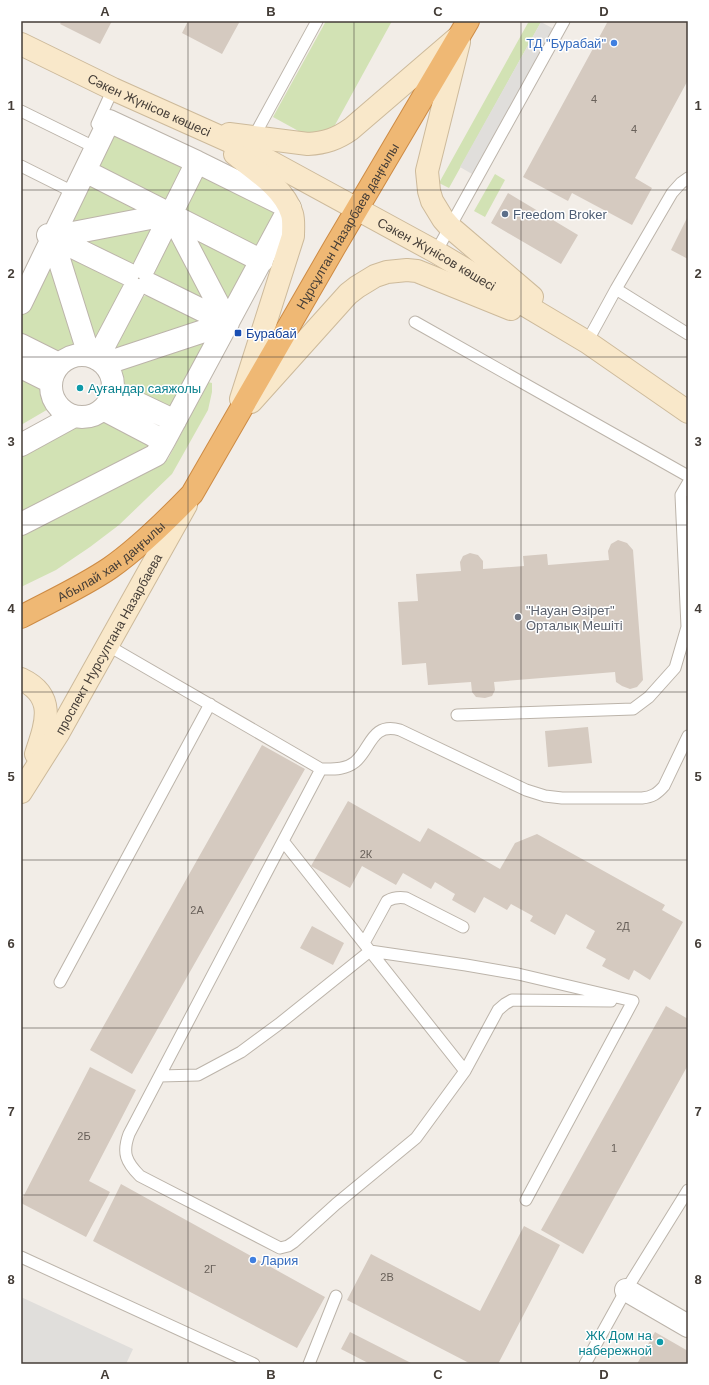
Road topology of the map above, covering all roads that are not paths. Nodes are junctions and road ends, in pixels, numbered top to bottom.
1 (317, 21) edge
2 (564, 21) edge
3 (464, 28) edge
4 (21, 44) edge
5 (114, 89) junction
6 (21, 111) edge
7 (208, 131) junction
8 (250, 143) junction
9 (88, 144) junction
10 (197, 162) junction
11 (21, 166) edge
12 (85, 170) junction
13 (688, 178) edge
14 (67, 189) junction
15 (358, 209) junction
16 (287, 213) junction
17 (171, 214) junction
18 (450, 227) junction
19 (49, 236) junction
20 (436, 252) junction
21 (262, 261) junction
22 (138, 279) junction
23 (21, 286) edge
24 (616, 289) junction
25 (21, 303) edge
26 (415, 322) dead end
27 (228, 323) junction
28 (688, 334) edge
29 (584, 340) junction
30 (25, 358) edge
31 (96, 359) junction
32 (55, 373) junction
33 (108, 400) junction
34 (146, 408) junction
35 (688, 412) edge
36 (56, 417) junction
37 (235, 419) junction
38 (175, 421) junction
39 (137, 427) junction
40 (23, 436) edge
41 (164, 441) junction
42 (688, 476) edge
43 (688, 483) edge
44 (192, 494) junction
45 (21, 524) edge
46 (21, 617) edge
47 (107, 645) junction
48 (21, 679) edge
49 (210, 704) junction
50 (457, 715) dead end
51 (688, 736) edge
52 (321, 769) junction
53 (24, 788) edge
54 (283, 840) junction
55 (463, 927) dead end
56 (367, 947) junction
57 (60, 982) dead end
58 (633, 1001) junction
59 (466, 1071) junction
60 (160, 1076) junction
61 (688, 1190) edge
62 (526, 1200) dead end
63 (21, 1257) edge
64 (626, 1290) junction
65 (336, 1296) dead end
66 (688, 1326) edge
67 (254, 1364) edge
68 (309, 1364) edge
69 (585, 1364) edge

1 - 8 lane
2 - 18 lane
3 - 8 street
3 - 15 highway, Нұрсұлтан Назарбаев даңғылы
3 - 18 street
4 - 5 street, Сәкен Жүнісов көшесі
5 - 7 street, Сәкен Жүнісов көшесі
5 - 9 lane
6 - 9 lane
7 - 8 street
7 - 16 street
8 - 15 street, Сәкен Жүнісов көшесі
9 - 14 lane
10 - 12 street
10 - 16 street
10 - 17 street
11 - 14 lane
12 - 17 street
12 - 19 street
13 - 24 lane
14 - 19 lane
15 - 20 street, Сәкен Жүнісов көшесі
15 - 37 highway, Нұрсұлтан Назарбаев даңғылы
16 - 21 street
16 - 37 street
17 - 19 street
17 - 21 street
17 - 22 street
17 - 27 street
18 - 20 lane
18 - 29 street
19 - 22 street
19 - 23 lane
19 - 25 street
19 - 31 street
20 - 29 street, Сәкен Жүнісов көшесі
21 - 27 street
22 - 27 street
22 - 31 street
24 - 28 lane
24 - 29 lane
26 - 42 lane
27 - 31 street
27 - 38 street
29 - 35 street, Сәкен Жүнісов көшесі
29 - 37 street
30 - 32 street
31 - 32 street
31 - 33 street
32 - 36 street
33 - 34 street
33 - 36 street
33 - 39 street
34 - 38 street
34 - 39 street
36 - 40 street
37 - 44 highway, Нұрсұлтан Назарбаев даңғылы
38 - 41 street
39 - 41 street
41 - 45 street
43 - 50 lane
44 - 46 highway, Абылай хан даңғылы
44 - 47 street, проспект Нурсултана Назарбаева
47 - 49 lane
47 - 53 street, проспект Нурсултана Назарбаева
48 - 53 street
49 - 52 lane
49 - 57 lane
51 - 52 lane
52 - 54 lane
54 - 56 lane
54 - 60 lane
55 - 56 lane
56 - 58 lane
56 - 59 lane
56 - 60 lane
58 - 59 lane
58 - 62 lane
59 - 60 lane
61 - 64 lane
63 - 67 lane
64 - 66 street
64 - 69 lane
65 - 68 lane

